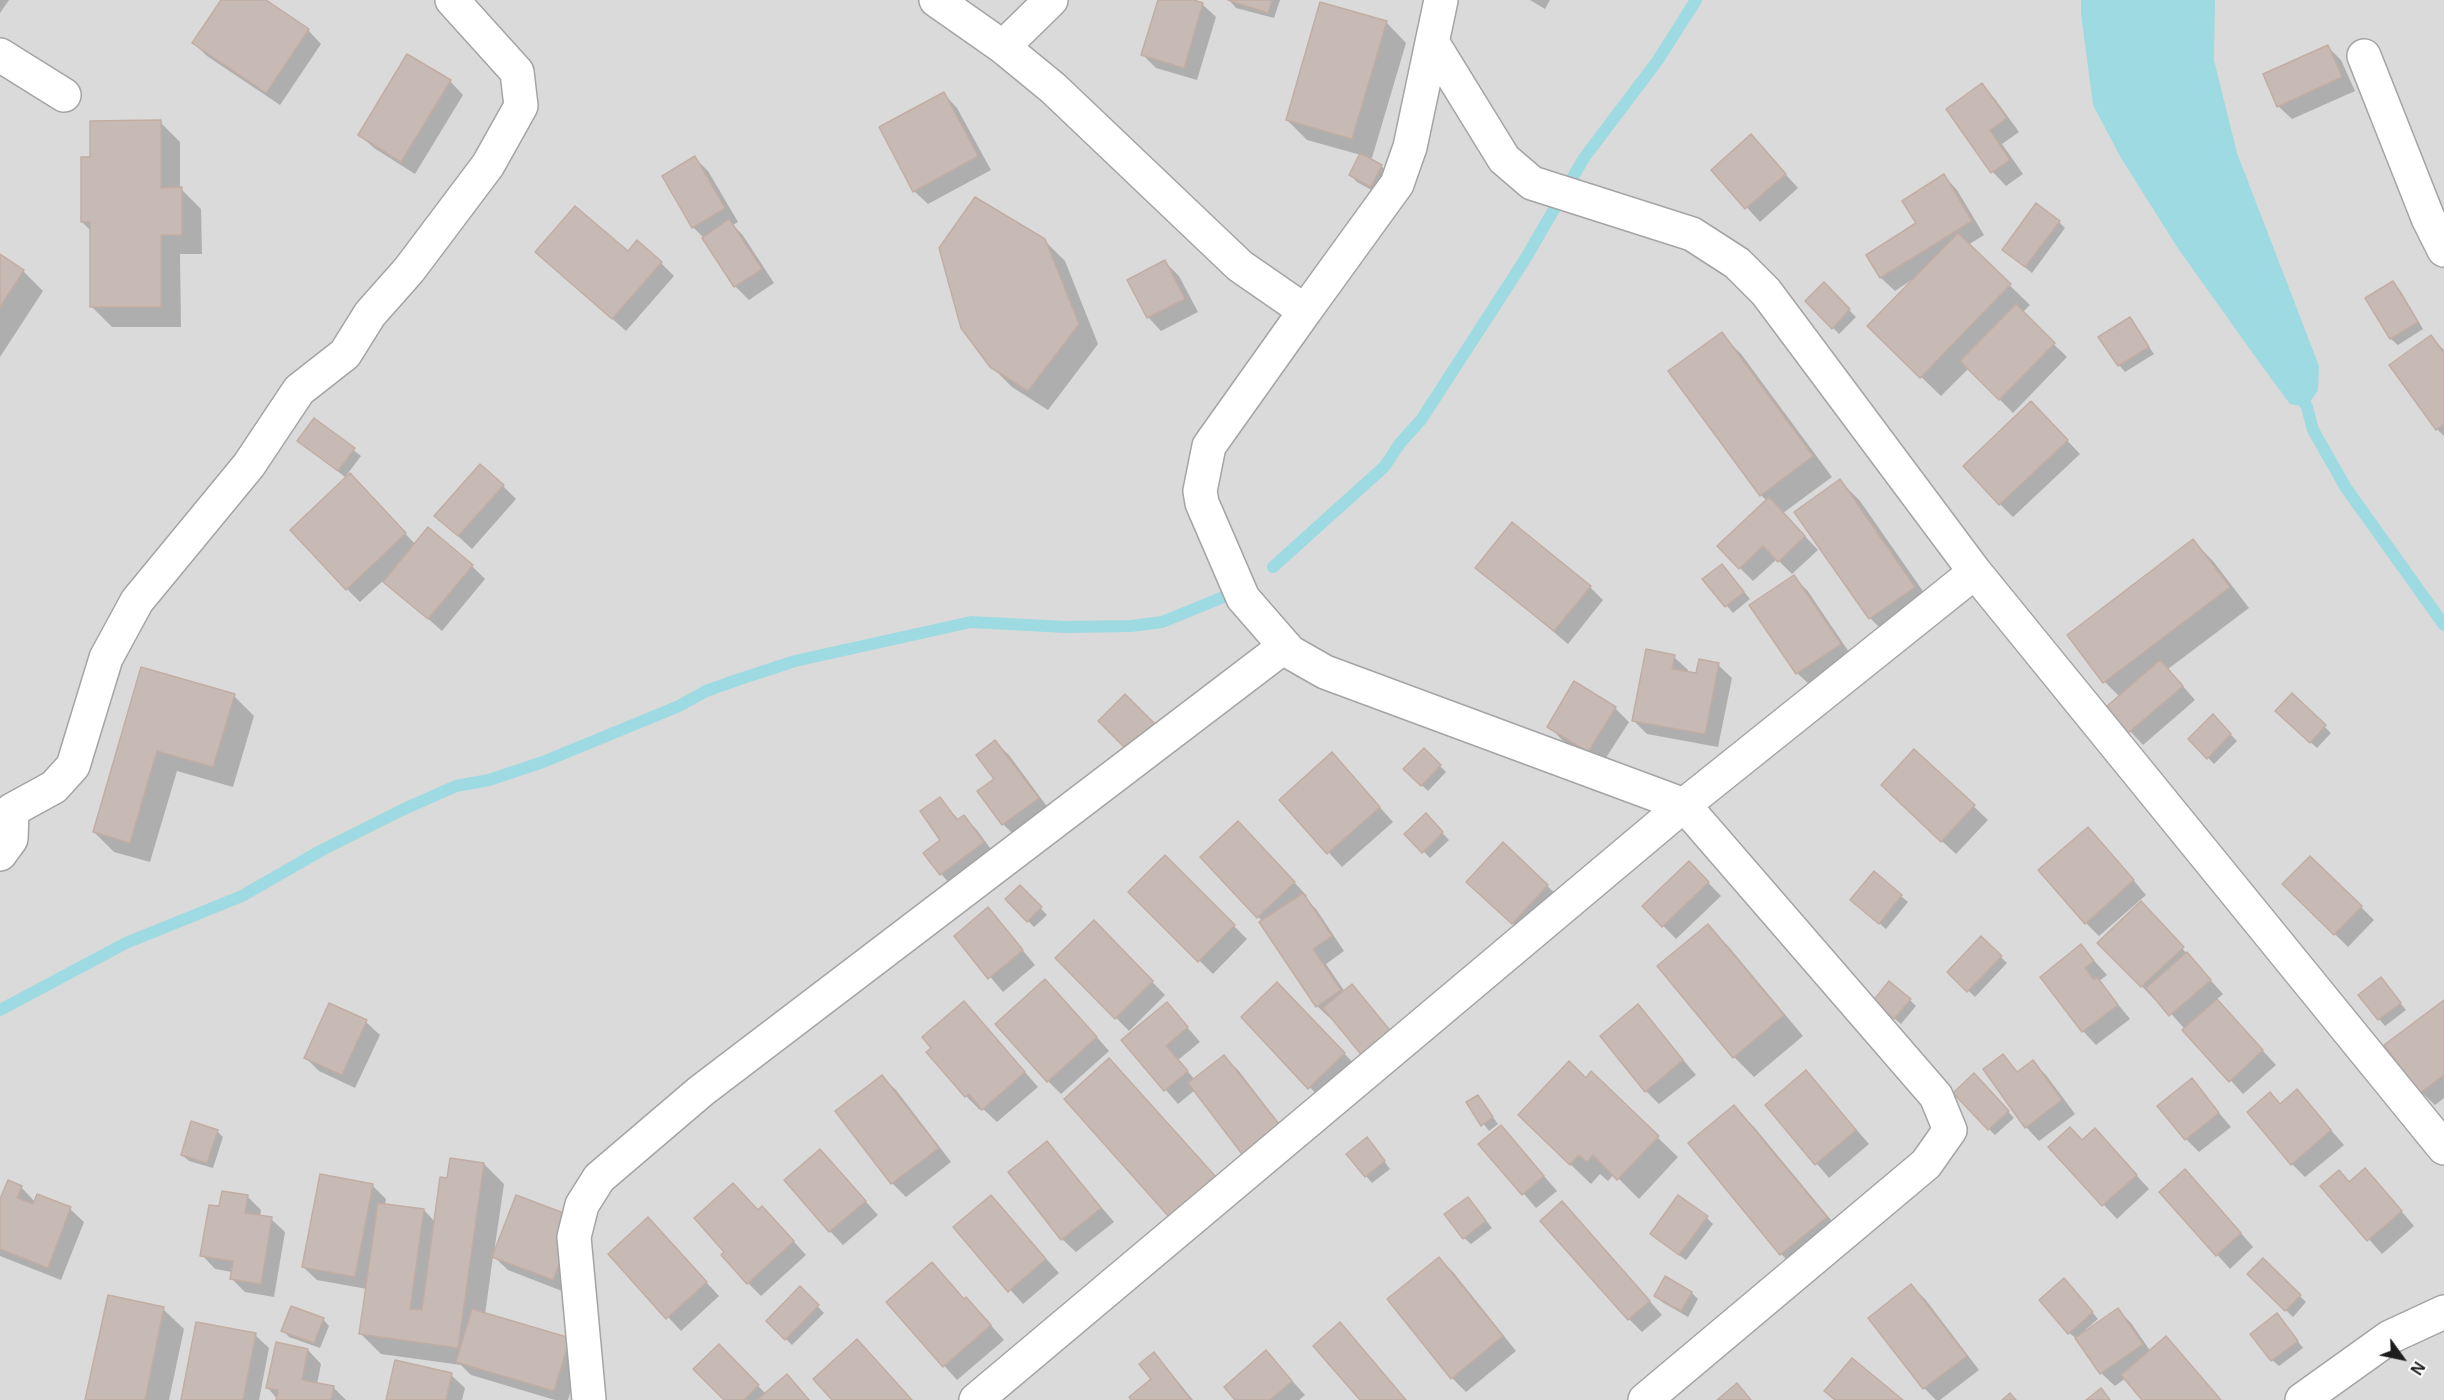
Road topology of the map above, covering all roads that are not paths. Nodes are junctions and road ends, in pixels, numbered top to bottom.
1 (452, 0) edge
2 (936, 0) edge
3 (1051, 0) edge
4 (1441, 0) edge
5 (1432, 42) junction
6 (1003, 48) junction
7 (0, 56) edge
8 (2364, 56) dead end
9 (64, 95) dead end
10 (2444, 250) edge
11 (1305, 311) junction
12 (1975, 572) junction
13 (1285, 646) junction
14 (1684, 805) junction
15 (0, 854) edge
16 (2444, 1148) edge
17 (2444, 1312) edge
18 (589, 1400) edge
19 (976, 1400) edge
20 (1645, 1400) edge
21 (2302, 1400) edge

1 - 15 street
2 - 6 street
3 - 6 street
4 - 5 street
5 - 11 street
5 - 12 street
6 - 11 street
7 - 9 street
8 - 10 street
11 - 13 street
12 - 14 street
12 - 16 street
13 - 14 street
13 - 18 street
14 - 19 street
14 - 20 street
17 - 21 street

